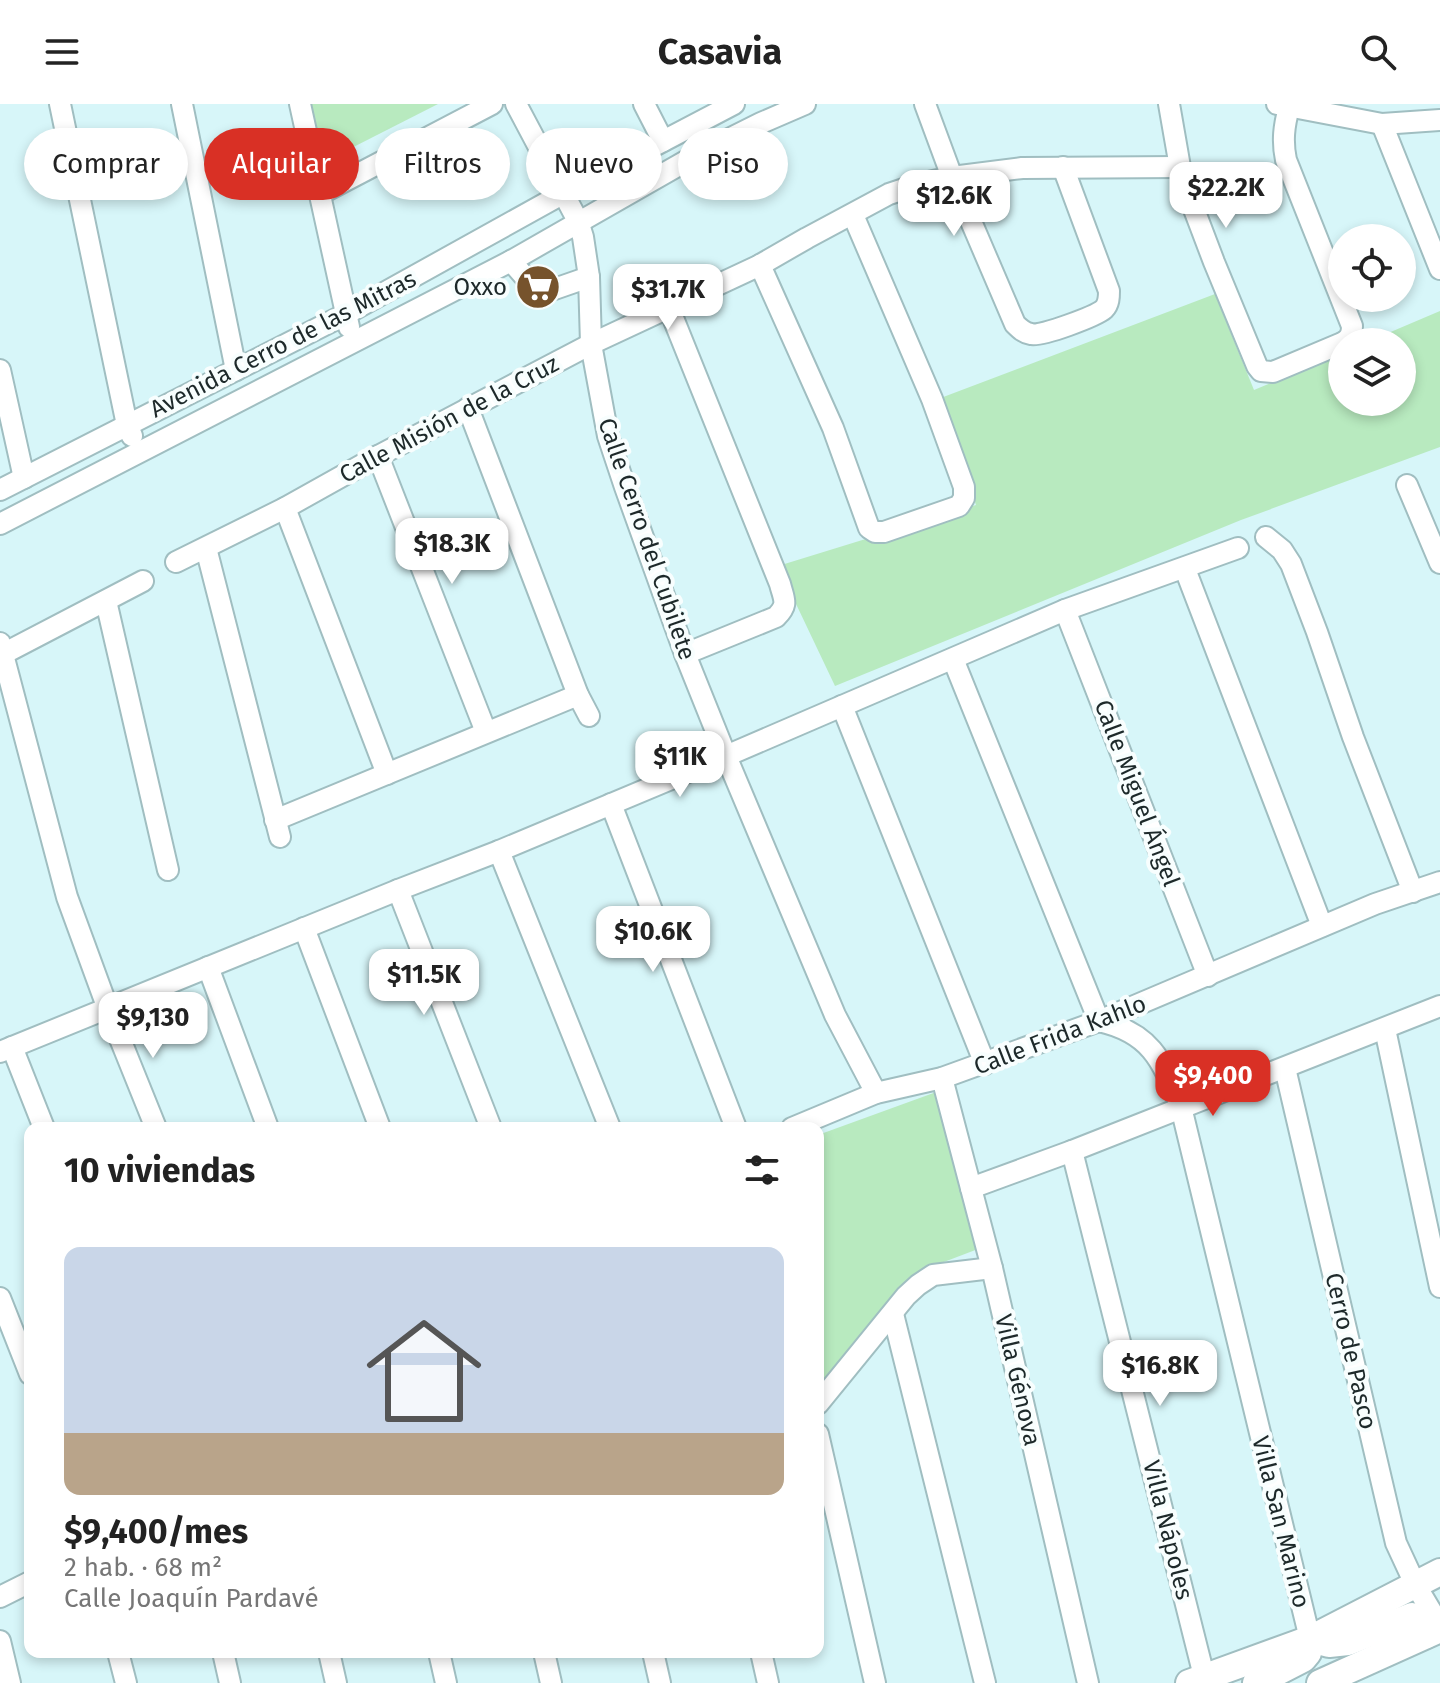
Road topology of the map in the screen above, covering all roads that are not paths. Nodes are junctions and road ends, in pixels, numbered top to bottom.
1 (60, 104) edge
2 (182, 104) edge
3 (300, 104) edge
4 (492, 104) edge
5 (516, 104) edge
6 (644, 104) edge
7 (734, 104) edge
8 (805, 104) edge
9 (925, 104) edge
10 (1169, 104) edge
11 (1283, 106) edge
12 (1440, 120) edge
13 (1382, 124) junction
14 (305, 128) edge
15 (529, 128) edge
16 (663, 141) joint
17 (1063, 167) junction
18 (1180, 167) junction
19 (359, 174) edge
20 (952, 177) junction
21 (321, 200) edge
22 (551, 200) edge
23 (568, 200) edge
24 (853, 215) junction
25 (578, 221) junction
26 (511, 261) junction
27 (760, 265) junction
28 (1440, 269) edge
29 (589, 277) junction
30 (669, 308) junction
31 (346, 314) junction
32 (1351, 328) edge
33 (353, 342) junction
34 (591, 344) junction
35 (1328, 347) edge
36 (0, 370) edge
37 (236, 370) junction
38 (468, 408) junction
39 (127, 425) junction
40 (138, 452) junction
41 (378, 456) junction
42 (24, 478) junction
43 (1407, 485) dead end
44 (0, 490) edge
45 (285, 508) junction
46 (0, 524) edge
47 (1266, 537) dead end
48 (206, 548) junction
49 (1238, 548) dead end
50 (176, 562) dead end
51 (1440, 563) edge
52 (1185, 569) junction
53 (143, 581) dead end
54 (106, 601) junction
55 (1065, 610) junction
56 (1, 649) edge
57 (685, 654) junction
58 (953, 659) junction
59 (578, 695) junction
60 (842, 706) junction
61 (589, 716) dead end
62 (486, 732) junction
63 (726, 756) junction
64 (387, 774) junction
65 (611, 804) junction
66 (499, 851) junction
67 (168, 870) dead end
68 (1440, 882) edge
69 (398, 890) junction
70 (1413, 892) junction
71 (1322, 926) junction
72 (304, 928) junction
73 (208, 967) junction
74 (1208, 976) junction
75 (1440, 1006) edge
76 (108, 1009) junction
77 (1099, 1021) junction
78 (1385, 1029) junction
79 (6, 1050) edge
80 (985, 1064) junction
81 (1285, 1068) junction
82 (942, 1078) junction
83 (876, 1093) junction
84 (1181, 1107) junction
85 (41, 1122) edge
86 (154, 1122) edge
87 (266, 1122) edge
88 (378, 1122) edge
89 (489, 1122) edge
90 (608, 1122) edge
91 (734, 1122) edge
92 (806, 1122) edge
93 (1072, 1151) junction
94 (971, 1188) junction
95 (992, 1268) junction
96 (1440, 1287) edge
97 (0, 1298) edge
98 (893, 1314) junction
99 (24, 1359) edge
100 (824, 1397) edge
101 (824, 1460) edge
102 (1440, 1572) edge
103 (1415, 1584) junction
104 (24, 1585) edge
105 (0, 1597) edge
106 (1435, 1630) edge
107 (1310, 1639) junction
108 (0, 1641) edge
109 (120, 1658) edge
110 (224, 1658) edge
111 (330, 1658) edge
112 (440, 1658) edge
113 (545, 1658) edge
114 (654, 1658) edge
115 (762, 1658) edge
116 (1197, 1680) edge
117 (10, 1683) edge
118 (126, 1683) edge
119 (230, 1683) edge
120 (336, 1683) edge
121 (446, 1683) edge
122 (551, 1683) edge
123 (660, 1683) edge
124 (768, 1683) edge
125 (875, 1683) edge
126 (985, 1683) edge
127 (1088, 1683) edge
128 (1256, 1683) edge
129 (1320, 1683) edge

1 - 39 street
2 - 37 street
3 - 14 street
4 - 19 street
5 - 15 street, Calle Cerro del Cubilete
6 - 16 street
7 - 16 street, Avenida Cerro de las Mitras
8 - 25 street, Avenida Cerro de las Mitras
9 - 20 street
10 - 18 street
11 - 13 street
11 - 32 street
12 - 13 street
13 - 28 street
17 - 18 street, Calle Misión de la Cruz
17 - 20 street, Calle Misión de la Cruz
17 - 20 street
18 - 35 street
20 - 24 street, Calle Misión de la Cruz
21 - 31 street
22 - 31 street, Avenida Cerro de las Mitras
23 - 25 street, Calle Cerro del Cubilete
24 - 27 street, Calle Misión de la Cruz
24 - 27 street
25 - 26 street, Avenida Cerro de las Mitras
25 - 29 street, Calle Cerro del Cubilete
26 - 29 street
26 - 33 street, Avenida Cerro de las Mitras
27 - 30 street, Calle Misión de la Cruz
29 - 34 street, Calle Cerro del Cubilete
30 - 34 street, Calle Misión de la Cruz
30 - 57 street
31 - 33 street
31 - 37 street, Avenida Cerro de las Mitras
33 - 40 street, Avenida Cerro de las Mitras
34 - 38 street, Calle Misión de la Cruz
34 - 57 street, Calle Cerro del Cubilete
36 - 42 street
37 - 39 street, Avenida Cerro de las Mitras
38 - 41 street, Calle Misión de la Cruz
38 - 59 street
39 - 40 street
39 - 42 street, Avenida Cerro de las Mitras
40 - 46 street, Avenida Cerro de las Mitras
41 - 45 street, Calle Misión de la Cruz
41 - 62 street
42 - 44 street, Avenida Cerro de las Mitras
43 - 51 street
45 - 48 street, Calle Misión de la Cruz
45 - 64 street
47 - 70 street
48 - 50 street, Calle Misión de la Cruz
48 - 64 street
49 - 52 street
52 - 55 street
52 - 71 street
53 - 54 street
54 - 56 street
54 - 67 street
55 - 58 street
55 - 74 street, Calle Miguel Ángel
56 - 76 street
57 - 63 street, Calle Cerro del Cubilete
58 - 60 street
58 - 77 street
59 - 61 street
59 - 62 street
60 - 63 street
60 - 80 street
62 - 64 street
63 - 65 street
63 - 83 street, Calle Cerro del Cubilete
65 - 66 street
65 - 91 street
66 - 69 street
66 - 90 street
68 - 70 street, Calle Frida Kahlo
69 - 72 street
69 - 89 street
70 - 71 street, Calle Frida Kahlo
71 - 74 street, Calle Frida Kahlo
72 - 73 street
72 - 88 street
73 - 76 street
73 - 87 street
74 - 77 street, Calle Frida Kahlo
75 - 78 street
76 - 79 street
76 - 86 street
77 - 80 street, Calle Frida Kahlo
77 - 84 street, Villa San Marino
78 - 81 street
78 - 96 street
79 - 85 street
80 - 82 street, Calle Frida Kahlo
81 - 84 street
81 - 103 street, Cerro de Pasco
82 - 83 street, Calle Frida Kahlo
82 - 94 street, Villa Génova
83 - 92 street, Calle Frida Kahlo
84 - 93 street
84 - 107 street, Villa San Marino
93 - 94 street
93 - 116 street, Villa Nápoles
94 - 95 street, Villa Génova
95 - 98 street
95 - 127 street, Villa Génova
97 - 99 street
98 - 100 street
98 - 126 street
101 - 125 street
102 - 103 main road
103 - 106 street, Cerro de Pasco
103 - 107 main road
104 - 105 street
106 - 107 main road
106 - 129 main road
107 - 116 main road
107 - 128 main road
108 - 117 street
109 - 118 street
110 - 119 street
111 - 120 street
112 - 121 street
113 - 122 street
114 - 123 street
115 - 124 street

